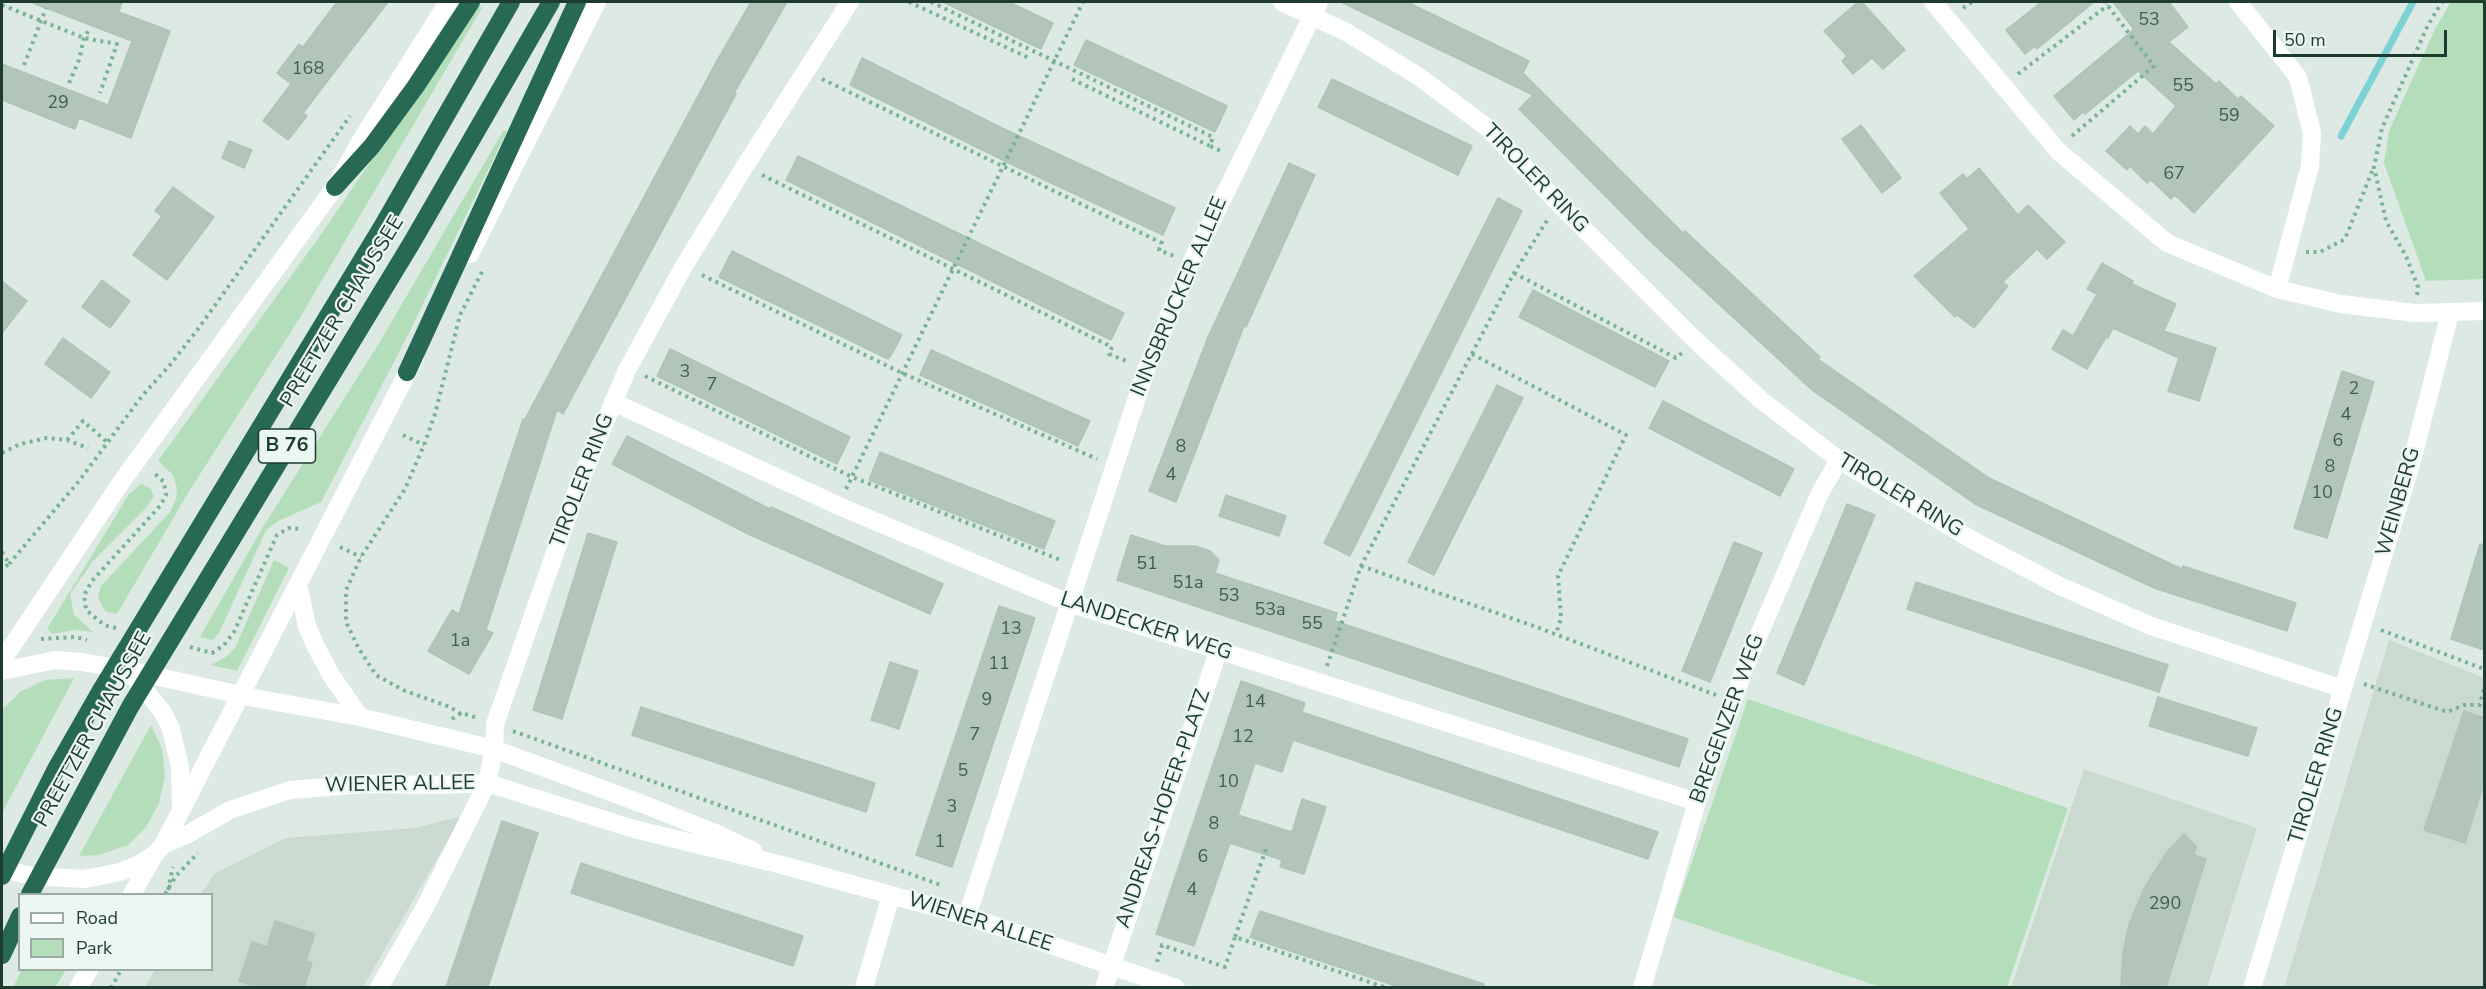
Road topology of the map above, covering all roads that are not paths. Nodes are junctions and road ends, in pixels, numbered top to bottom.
1 (448, 2) edge
2 (471, 2) edge
3 (511, 2) edge
4 (551, 2) edge
5 (577, 2) edge
6 (597, 2) edge
7 (850, 2) edge
8 (1282, 2) edge
9 (1934, 2) edge
10 (2238, 2) edge
11 (1316, 8) edge
12 (335, 187) junction
13 (2277, 289) junction
14 (2484, 311) edge
15 (2450, 313) junction
16 (407, 372) junction
17 (613, 402) junction
18 (1839, 460) junction
19 (298, 584) junction
20 (1069, 603) junction
21 (1218, 652) junction
22 (2, 661) edge
23 (2, 670) edge
24 (128, 670) junction
25 (2345, 683) junction
26 (240, 695) junction
27 (360, 717) junction
28 (494, 749) junction
29 (487, 783) junction
30 (1697, 802) junction
31 (181, 810) junction
32 (2, 849) edge
33 (159, 850) junction
34 (782, 865) junction
35 (2, 868) edge
36 (2, 876) edge
37 (32, 876) junction
38 (31, 893) edge
39 (133, 893) edge
40 (891, 895) junction
41 (967, 916) junction
42 (18, 920) edge
43 (2, 955) edge
44 (1111, 966) junction
45 (88, 971) edge
46 (78, 987) edge
47 (379, 987) edge
48 (864, 987) edge
49 (1104, 987) edge
50 (1176, 987) edge
51 (1642, 987) edge
52 (2252, 987) edge

1 - 12 street
2 - 12 highway
3 - 36 highway, PREETZER CHAUSSEE / B 76
4 - 38 highway, PREETZER CHAUSSEE / B 76
5 - 16 highway
6 - 16 street
7 - 17 street, TIROLER RING
8 - 11 street, TIROLER RING
9 - 13 street
10 - 13 street
11 - 18 street, TIROLER RING
11 - 20 street, INNSBRUCKER ALLEE
12 - 22 street
13 - 15 street
14 - 15 street
15 - 25 street, WEINBERG
16 - 19 street
17 - 20 street, LANDECKER WEG
17 - 28 street, TIROLER RING
18 - 25 street, TIROLER RING
18 - 30 street, BREGENZER WEG
19 - 26 street
19 - 27 street
20 - 21 street, LANDECKER WEG
20 - 41 street
21 - 30 street, LANDECKER WEG
21 - 44 street, ANDREAS-HOFER-PLATZ
23 - 24 street, WIENER ALLEE
24 - 26 street, WIENER ALLEE
24 - 31 street
25 - 52 street, TIROLER RING
26 - 27 street, WIENER ALLEE
26 - 31 street
27 - 28 street, WIENER ALLEE
28 - 29 street, TIROLER RING
28 - 34 street, WIENER ALLEE
29 - 33 street, WIENER ALLEE
29 - 34 street, WIENER ALLEE
29 - 47 street, TIROLER RING
30 - 51 street, BREGENZER WEG
31 - 33 street
32 - 37 street
33 - 37 street, WIENER ALLEE
33 - 39 street
34 - 40 street, WIENER ALLEE
35 - 37 street, WIENER ALLEE
40 - 41 street, WIENER ALLEE
40 - 48 street
41 - 44 street, WIENER ALLEE
42 - 43 highway
44 - 49 street, ANDREAS-HOFER-PLATZ
44 - 50 street, WIENER ALLEE
45 - 46 street

